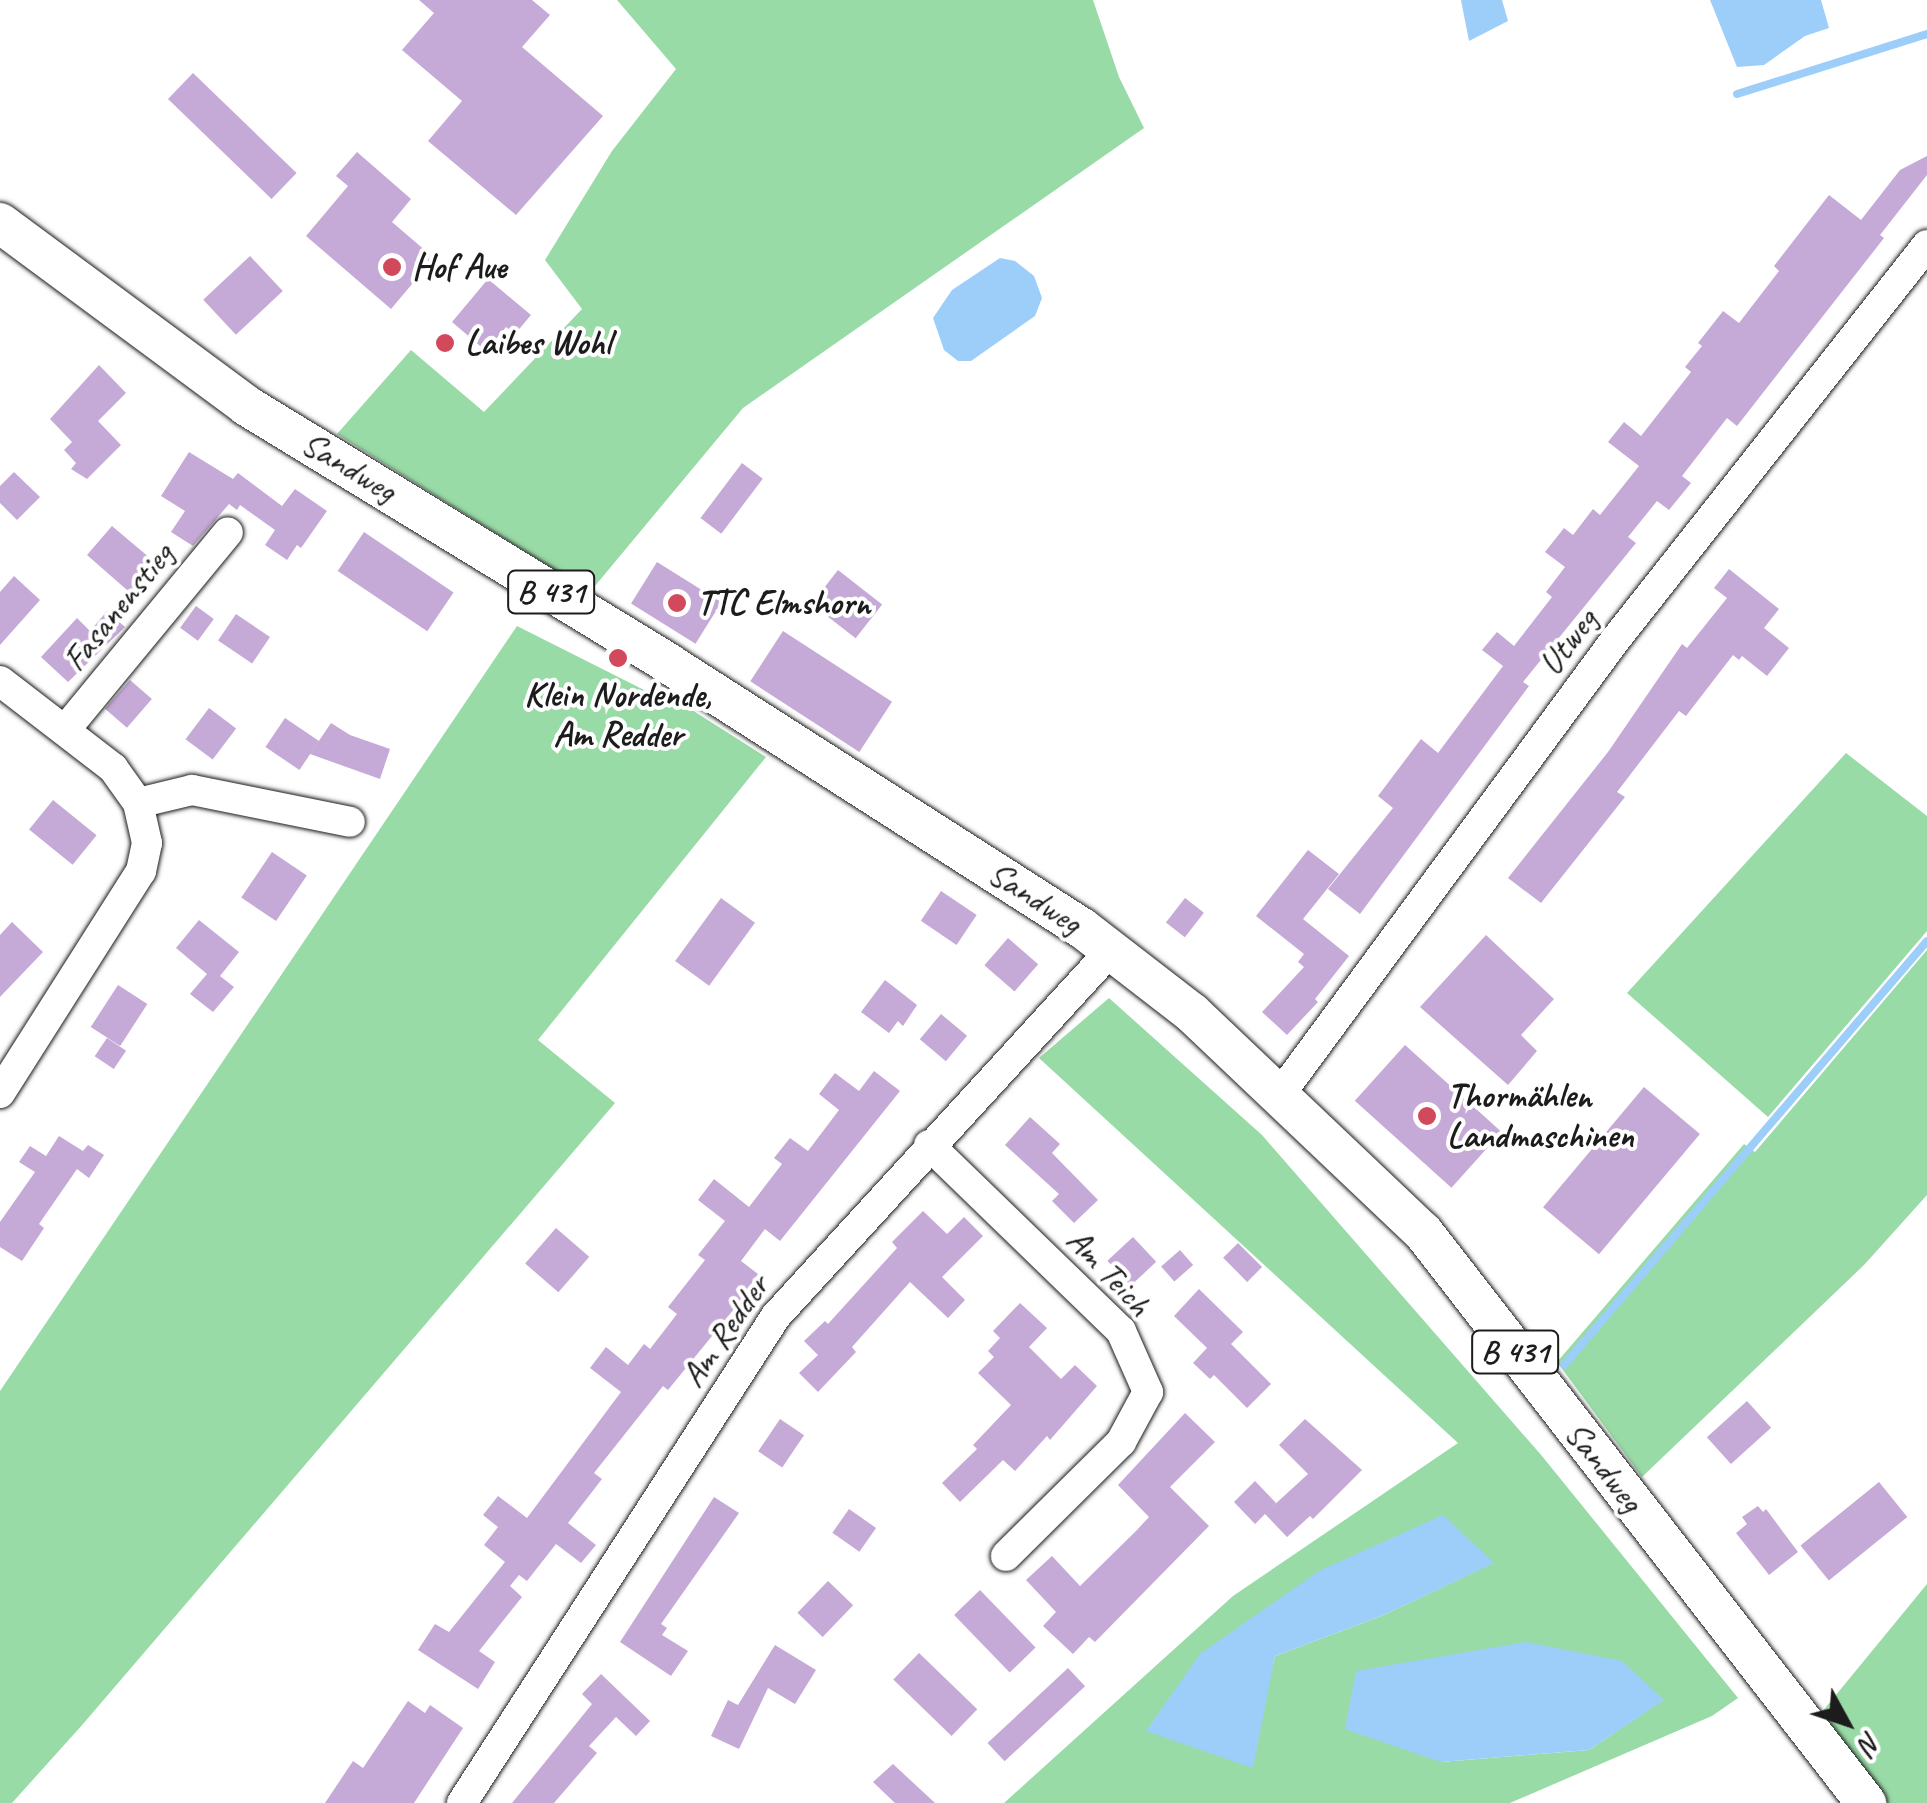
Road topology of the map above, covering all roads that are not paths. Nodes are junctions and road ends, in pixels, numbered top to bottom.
1 (0, 222) edge
2 (1927, 245) edge
3 (228, 532) dead end
4 (0, 681) edge
5 (66, 730) junction
6 (138, 803) junction
7 (350, 822) dead end
8 (1112, 949) junction
9 (0, 1093) edge
10 (1280, 1093) junction
11 (929, 1146) junction
12 (1006, 1556) dead end
13 (462, 1803) edge
14 (1866, 1803) edge

1 - 8 main road, Sandweg / B 431
2 - 10 street, Utweg
3 - 5 street, Fasanenstieg
4 - 5 street
5 - 6 street
6 - 7 street
6 - 9 street
8 - 10 main road, Sandweg / B 431
8 - 11 street, Am Redder
10 - 14 main road, Sandweg / B 431
11 - 12 street, Am Teich
11 - 13 street, Am Redder

